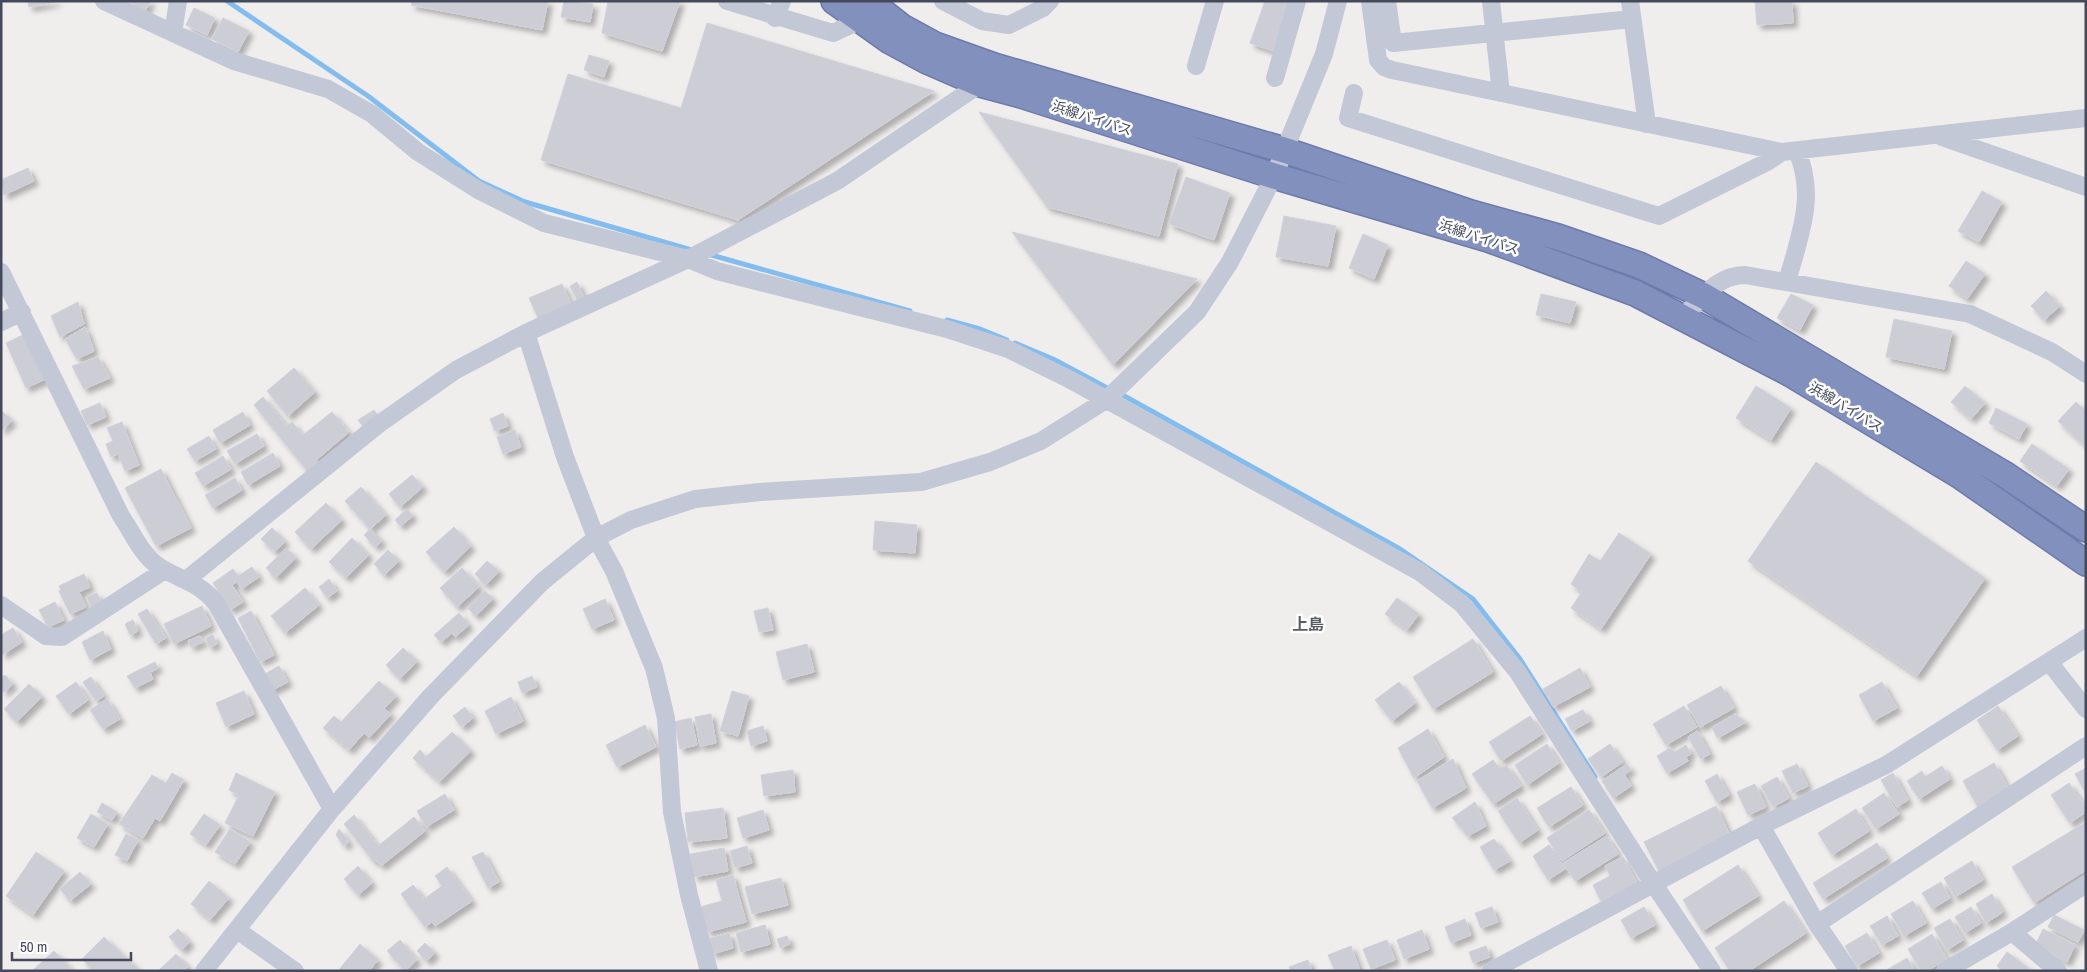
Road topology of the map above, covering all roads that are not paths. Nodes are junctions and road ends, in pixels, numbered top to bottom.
1 (104, 1) edge
2 (178, 1) edge
3 (727, 1) edge
4 (782, 1) edge
5 (834, 1) edge
6 (943, 1) edge
7 (1215, 1) edge
8 (1297, 1) edge
9 (1338, 1) edge
10 (1370, 1) edge
11 (1387, 1) edge
12 (1491, 1) edge
13 (1630, 1) edge
14 (1047, 5) edge
15 (866, 9) edge
16 (775, 18) junction
17 (1632, 19) junction
18 (174, 33) junction
19 (1495, 35) junction
20 (1196, 66) dead end
21 (987, 75) junction
22 (1275, 78) dead end
23 (1354, 93) dead end
24 (1501, 93) junction
25 (2086, 118) edge
26 (1647, 124) junction
27 (1937, 136) junction
28 (1284, 150) junction
29 (1789, 152) junction
30 (1274, 176) junction
31 (2086, 187) edge
32 (688, 259) junction
33 (1, 272) edge
34 (1787, 282) junction
35 (1704, 296) junction
36 (22, 312) junction
37 (1684, 316) junction
38 (1, 322) edge
39 (526, 333) junction
40 (2086, 374) edge
41 (1106, 400) junction
42 (2086, 529) edge
43 (596, 538) junction
44 (2086, 562) edge
45 (165, 570) junction
46 (186, 580) junction
47 (1, 605) edge
48 (2086, 638) edge
49 (2049, 662) junction
50 (2086, 709) edge
51 (2086, 746) edge
52 (332, 809) junction
53 (1761, 826) junction
54 (1653, 883) junction
55 (2086, 884) edge
56 (1817, 924) junction
57 (237, 930) junction
58 (2012, 932) junction
59 (204, 971) edge
60 (295, 971) edge
61 (709, 971) edge
62 (1491, 971) edge
63 (1712, 971) edge
64 (1849, 971) edge
65 (1945, 971) edge
66 (2058, 971) edge

1 - 18 street
2 - 18 street
3 - 16 street
4 - 16 street
5 - 15 highway, 浜線バイパス
6 - 14 street
7 - 20 street
8 - 22 street
9 - 28 street
10 - 24 street
11 - 19 street
12 - 19 street
13 - 17 street
15 - 16 street
15 - 21 highway, 浜線バイパス
17 - 19 street
17 - 26 street
18 - 32 street
19 - 24 street
21 - 28 highway, 浜線バイパス
21 - 30 highway, 浜線バイパス
21 - 32 street
23 - 29 street
24 - 26 street
25 - 27 street
26 - 29 street
27 - 29 street
27 - 31 street
28 - 30 street
28 - 35 highway, 浜線バイパス
29 - 34 street
30 - 37 highway, 浜線バイパス
30 - 41 street
32 - 39 street
32 - 41 street
33 - 36 street
34 - 35 street
34 - 40 street
35 - 37 street
35 - 42 highway, 浜線バイパス
36 - 38 street
36 - 45 street
37 - 44 highway, 浜線バイパス
39 - 43 street
39 - 46 street
41 - 43 street
41 - 54 street
43 - 52 street
43 - 61 street
45 - 46 street
45 - 47 street
46 - 52 street
48 - 49 street
49 - 50 street
49 - 53 street
51 - 56 street
52 - 57 street
53 - 54 street
53 - 56 street
54 - 62 street
54 - 63 street
55 - 58 street
56 - 64 street
57 - 59 street
57 - 60 street
58 - 65 street
58 - 66 street

